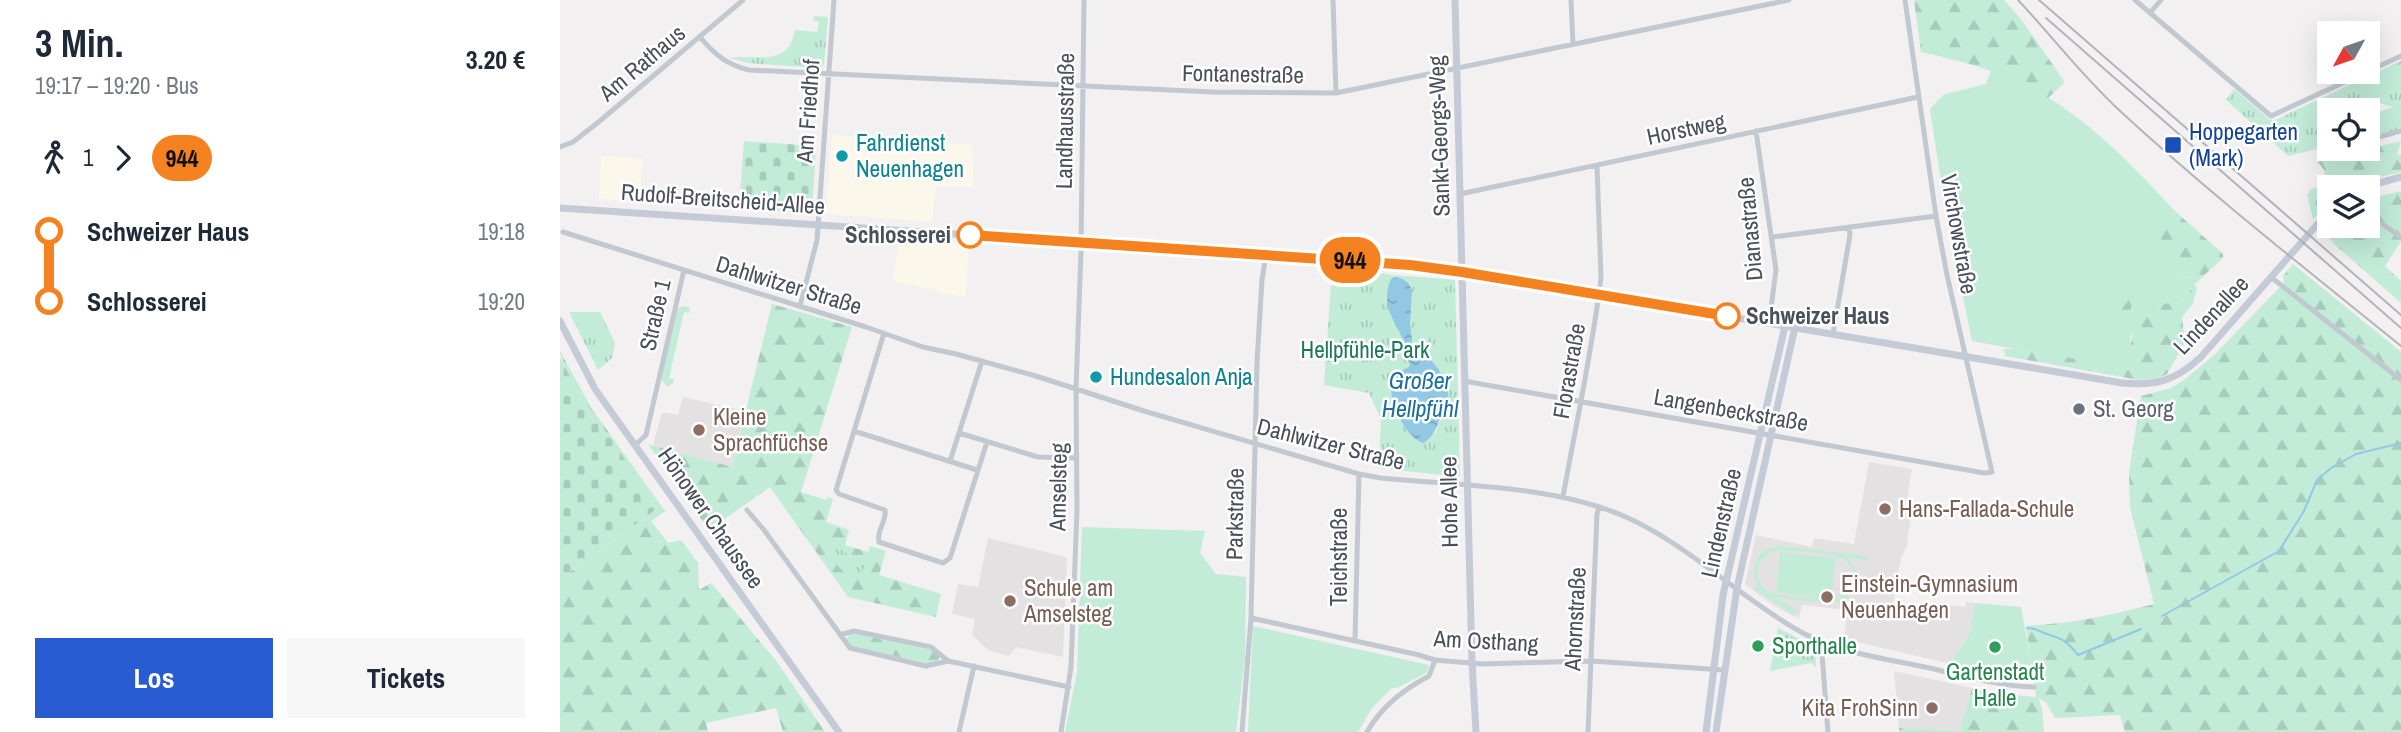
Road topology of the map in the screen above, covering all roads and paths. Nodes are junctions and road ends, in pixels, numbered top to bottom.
1 (743, 0) edge
2 (834, 0) edge
3 (1084, 0) edge
4 (1333, 0) edge
5 (1455, 0) edge
6 (1571, 0) edge
7 (1789, 0) edge
8 (1905, 0) edge
9 (2135, 0) edge
10 (2161, 0) edge
11 (2150, 13) junction
12 (700, 37) junction
13 (1573, 44) junction
14 (2401, 56) edge
15 (1456, 68) junction
16 (828, 75) junction
17 (1084, 86) junction
18 (1336, 93) junction
19 (1919, 97) junction
20 (1756, 131) junction
21 (2401, 131) edge
22 (2380, 137) edge
23 (560, 147) edge
24 (1597, 166) junction
25 (2401, 177) edge
26 (2380, 183) edge
27 (1460, 194) junction
28 (560, 208) edge
29 (1936, 215) junction
30 (2380, 222) edge
31 (818, 224) junction
32 (2317, 225) edge
33 (1849, 227) junction
34 (563, 232) dead end
35 (1773, 237) junction
36 (2401, 237) edge
37 (1081, 242) junction
38 (1266, 254) junction
39 (684, 270) junction
40 (1462, 272) junction
41 (2272, 278) junction
42 (1599, 295) junction
43 (800, 306) junction
44 (560, 321) edge
45 (1769, 323) junction
46 (1785, 326) junction
47 (1795, 327) junction
48 (884, 333) junction
49 (1833, 334) junction
50 (1966, 357) junction
51 (982, 361) junction
52 (2401, 380) edge
53 (1464, 381) junction
54 (1076, 388) junction
55 (1581, 400) junction
56 (854, 431) junction
57 (959, 433) junction
58 (1762, 433) junction
59 (1772, 435) junction
60 (987, 442) junction
61 (1254, 444) junction
62 (635, 445) junction
63 (1077, 458) junction
64 (950, 461) junction
65 (977, 470) junction
66 (1992, 472) joint
67 (1359, 474) junction
68 (1468, 487) junction
69 (1563, 497) junction
70 (1600, 507) junction
71 (747, 510) dead end
72 (1727, 581) junction
73 (1737, 588) junction
74 (1251, 618) junction
75 (840, 635) junction
76 (1355, 640) junction
77 (1824, 642) junction
78 (1435, 660) junction
79 (948, 661) junction
80 (1591, 661) junction
81 (1472, 662) junction
82 (974, 666) junction
83 (1714, 668) junction
84 (1724, 670) junction
85 (1069, 687) junction
86 (2034, 687) dead end
87 (839, 732) edge
88 (959, 732) edge
89 (1061, 732) edge
90 (1242, 732) edge
91 (1367, 732) edge
92 (1476, 732) edge
93 (1588, 732) edge
94 (1706, 732) edge
95 (1716, 732) edge
96 (1828, 732) edge

1 - 12 street, Am Rathaus
2 - 16 street, Am Friedhof
3 - 17 street, Landhausstraße
4 - 18 street
5 - 15 street, Sankt-Georgs-Weg
6 - 13 street
7 - 13 street, Fontanestraße
8 - 19 street, Virchowstraße
9 - 11 street
10 - 11 street
11 - 14 street
12 - 16 street, Fontanestraße
12 - 23 street, Am Rathaus
13 - 15 street, Fontanestraße
15 - 18 street, Fontanestraße
15 - 27 street, Sankt-Georgs-Weg
16 - 17 street, Fontanestraße
16 - 31 street, Am Friedhof
17 - 18 street, Fontanestraße
17 - 37 street, Landhausstraße
19 - 20 street, Horstweg
19 - 29 street, Virchowstraße
20 - 24 street, Horstweg
20 - 35 street, Dianastraße
21 - 22 street
24 - 27 street, Horstweg
24 - 42 street, Florastraße
25 - 26 street
27 - 40 street, Sankt-Georgs-Weg
28 - 31 street, Rudolf-Breitscheid-Allee
29 - 33 street
29 - 50 street, Virchowstraße
30 - 36 street
31 - 37 street, Rudolf-Breitscheid-Allee
31 - 43 street, Am Friedhof
32 - 41 street, Lindenallee
33 - 35 street
33 - 49 street
34 - 39 street, Straße 1
35 - 45 street, Dianastraße
37 - 38 street, Rudolf-Breitscheid-Allee
37 - 54 street, Amselsteg
38 - 40 street, Rudolf-Breitscheid-Allee
38 - 61 street, Parkstraße
39 - 43 street, Dahlwitzer Straße
39 - 62 street, Straße 1
40 - 42 street, Rudolf-Breitscheid-Allee
40 - 53 street, Hohe Allee
41 - 50 street, Lindenallee
41 - 52 street
42 - 45 street, Rudolf-Breitscheid-Allee
42 - 55 street, Florastraße
43 - 48 street, Dahlwitzer Straße
44 - 62 street, Hönower Chaussee
45 - 46 street, Rudolf-Breitscheid-Allee
46 - 47 street, Rudolf-Breitscheid-Allee
46 - 58 street, Lindenstraße
47 - 49 street, Rudolf-Breitscheid-Allee
47 - 59 street, Lindenstraße
48 - 51 street, Dahlwitzer Straße
48 - 56 street
49 - 50 street, Rudolf-Breitscheid-Allee
50 - 66 street, Virchowstraße
51 - 54 street, Dahlwitzer Straße
51 - 57 street
53 - 55 street, Langenbeckstraße
53 - 68 street, Hohe Allee
54 - 61 street, Dahlwitzer Straße
54 - 63 street, Amselsteg
55 - 58 street, Langenbeckstraße
55 - 69 street, Florastraße
56 - 64 street
56 - 65 street
57 - 60 street
57 - 64 street
58 - 59 street, Langenbeckstraße
58 - 72 street, Lindenstraße
59 - 66 street, Langenbeckstraße
59 - 73 street, Lindenstraße
60 - 63 street
60 - 65 street
61 - 67 street, Dahlwitzer Straße
61 - 74 street, Parkstraße
62 - 87 street, Hönower Chaussee
63 - 85 street, Amselsteg
64 - 65 street
67 - 68 street, Dahlwitzer Straße
67 - 76 street, Teichstraße
68 - 69 street, Dahlwitzer Straße
68 - 81 street, Hohe Allee
69 - 70 street, Dahlwitzer Straße
70 - 72 street, Dahlwitzer Straße
70 - 80 street, Ahornstraße
71 - 75 street
72 - 73 street, Dahlwitzer Straße
72 - 83 street, Lindenstraße
73 - 77 street, Dahlwitzer Straße
73 - 84 street, Lindenstraße
74 - 76 street, Am Osthang
74 - 90 street, Parkstraße
75 - 79 street
75 - 79 street
76 - 78 street, Am Osthang
77 - 86 street, Dahlwitzer Straße
77 - 96 street
78 - 81 street, Am Osthang
78 - 91 street
79 - 82 street
80 - 81 street, Am Osthang
80 - 83 street, Am Osthang
80 - 93 street, Ahornstraße
81 - 92 street, Hohe Allee
82 - 85 street
82 - 88 street
83 - 84 street, Am Osthang
83 - 94 street, Lindenstraße
84 - 95 street, Lindenstraße
85 - 89 street, Amselsteg

